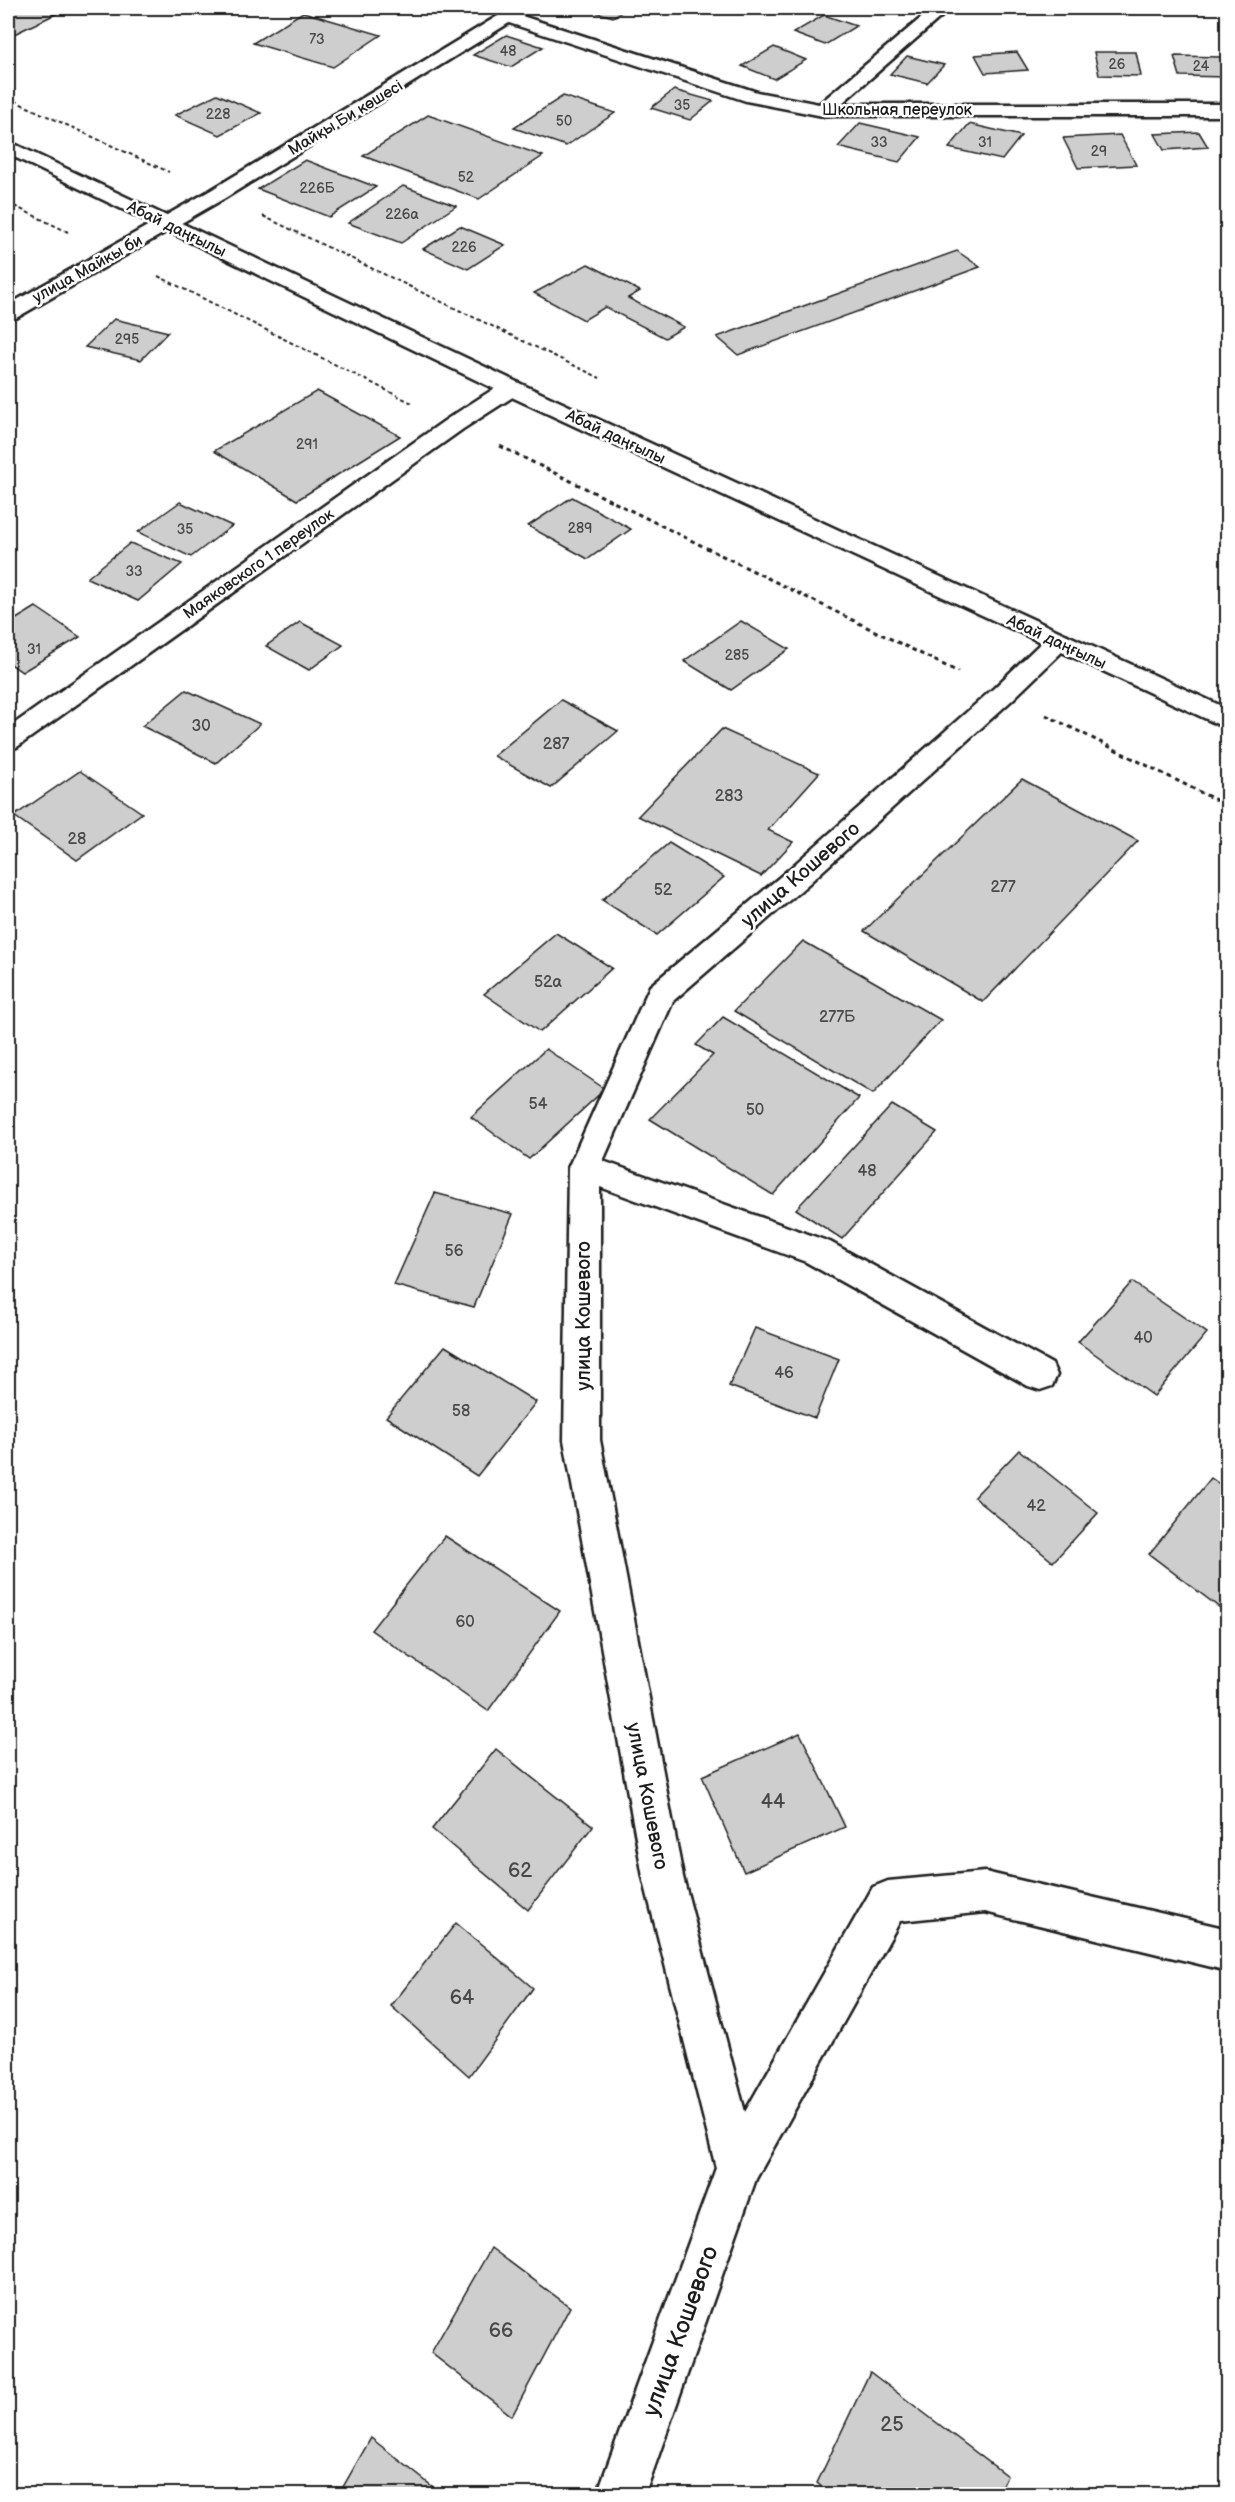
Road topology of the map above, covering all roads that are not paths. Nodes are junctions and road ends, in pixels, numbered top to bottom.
1 (943, 8) edge
2 (515, 12) edge
3 (823, 110) junction
4 (1227, 110) edge
5 (8, 147) edge
6 (167, 223) junction
7 (8, 313) edge
8 (511, 388) junction
9 (1058, 640) junction
10 (1227, 720) edge
11 (8, 741) edge
12 (584, 1168) junction
13 (1040, 1375) dead end
14 (1227, 1950) edge
15 (738, 2168) junction
16 (621, 2494) edge

1 - 3 street
2 - 3 street, Школьная переулок
2 - 6 street, Майқы Би көшесі
3 - 4 street, Школьная переулок
5 - 6 street, Абай даңғылы
6 - 7 street, улица Майкы би
6 - 8 street, Абай даңғылы
8 - 9 street, Абай даңғылы
8 - 11 street, Маяковского 1 переулок
9 - 10 street, Абай даңғылы
9 - 12 street, улица Кошевого
12 - 13 street
12 - 15 street, улица Кошевого
14 - 15 street, улица Кошевого
15 - 16 street, улица Кошевого

